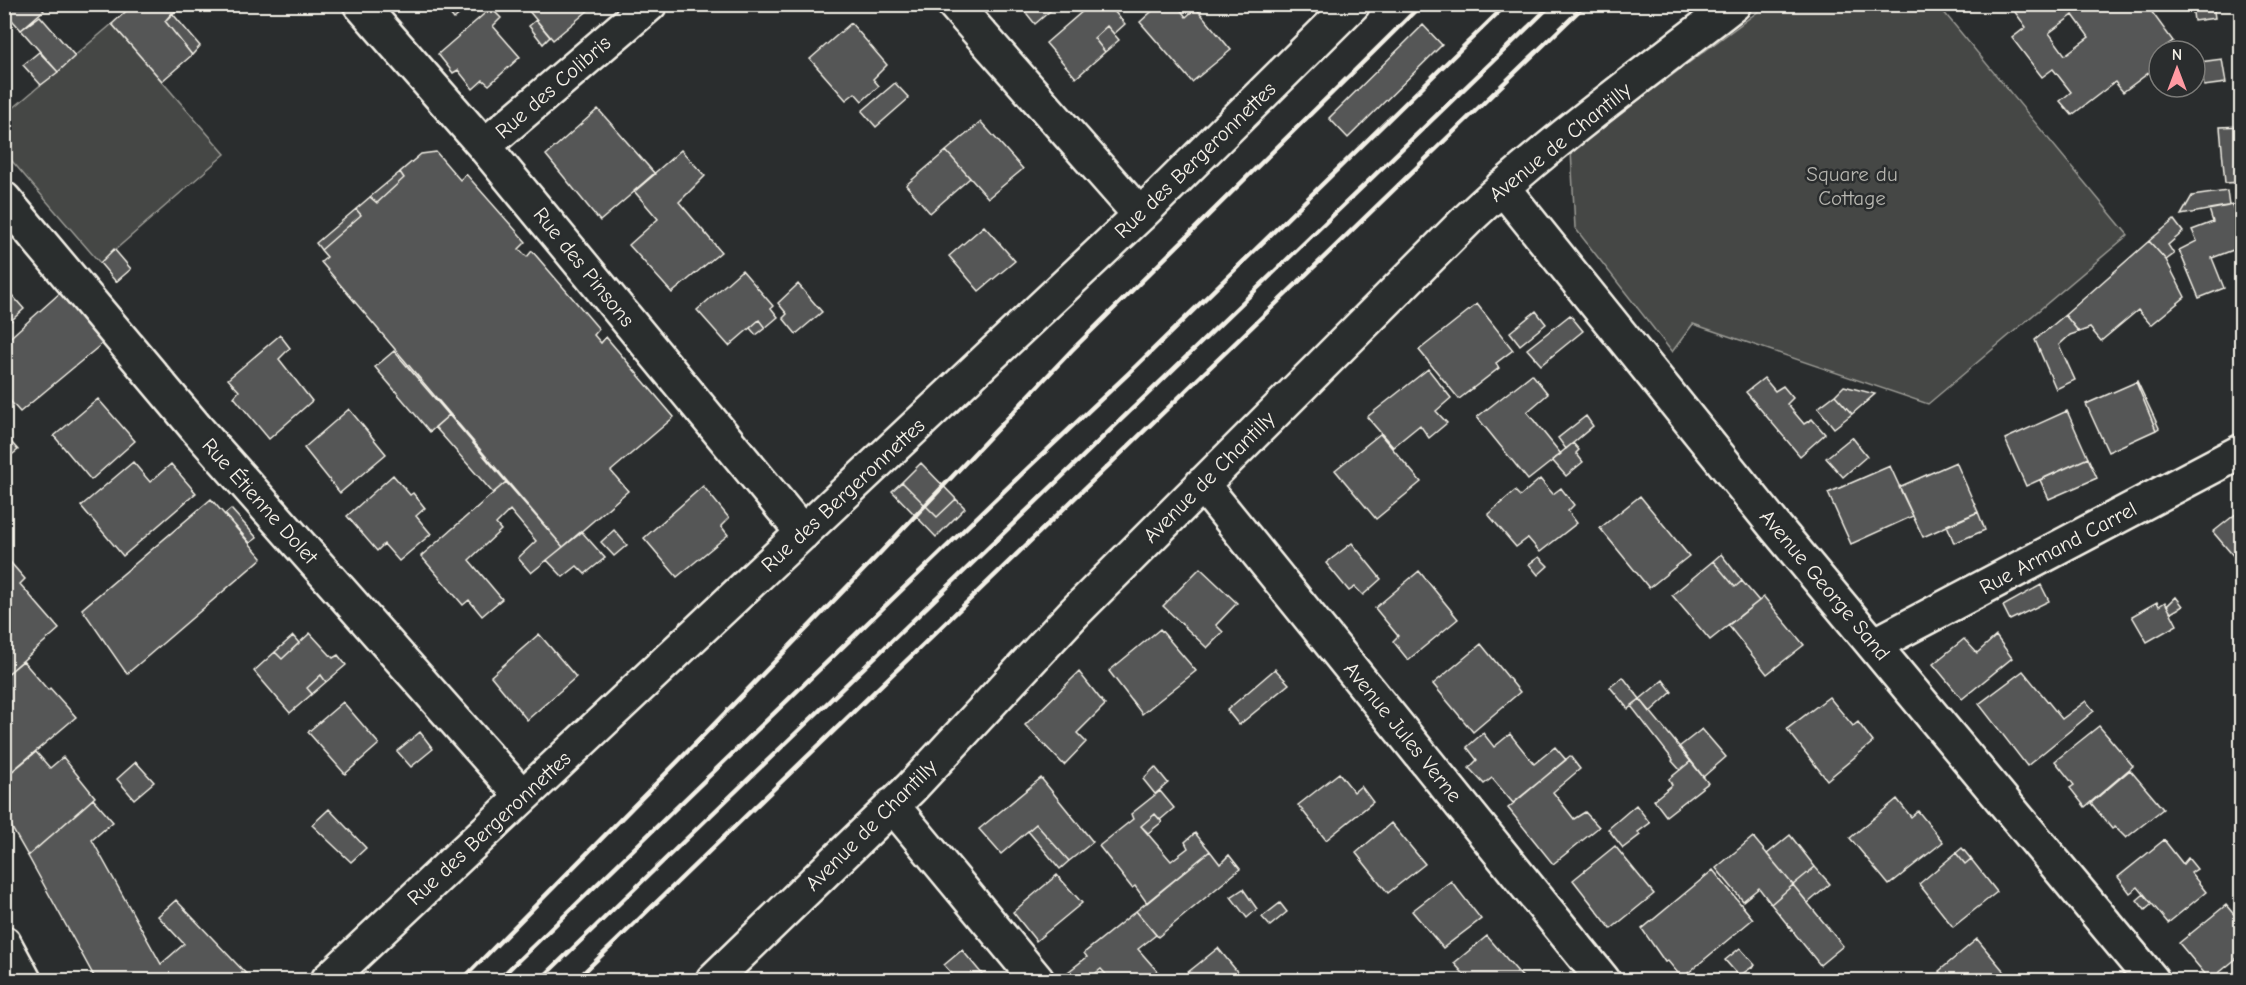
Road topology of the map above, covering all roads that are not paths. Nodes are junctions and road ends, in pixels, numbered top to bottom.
1 (360, 4) edge
2 (650, 4) edge
3 (954, 4) edge
4 (1353, 4) edge
5 (1734, 4) edge
6 (484, 146) junction
7 (1502, 187) junction
8 (4, 199) edge
9 (1140, 215) junction
10 (2241, 451) edge
11 (1202, 484) junction
12 (803, 533) junction
13 (1874, 645) junction
14 (522, 796) junction
15 (892, 805) junction
16 (4, 943) edge
17 (24, 981) edge
18 (328, 981) edge
19 (713, 981) edge
20 (1037, 981) edge
21 (1603, 981) edge
22 (2152, 981) edge

1 - 6 street, Rue des Pinsons
2 - 6 street, Rue des Colibris
3 - 9 street
4 - 9 street, Rue des Bergeronnettes
5 - 7 street, Avenue de Chantilly
6 - 12 street, Rue des Pinsons
7 - 11 street, Avenue de Chantilly
7 - 13 street, Avenue George Sand
8 - 14 street, Rue Étienne Dolet
9 - 12 street, Rue des Bergeronnettes
10 - 13 street, Rue Armand Carrel
11 - 15 street, Avenue de Chantilly
11 - 21 street, Avenue Jules Verne
12 - 14 street, Rue des Bergeronnettes
13 - 22 street, Avenue George Sand
14 - 18 street, Rue des Bergeronnettes
15 - 19 street, Avenue de Chantilly
15 - 20 street
16 - 17 street

